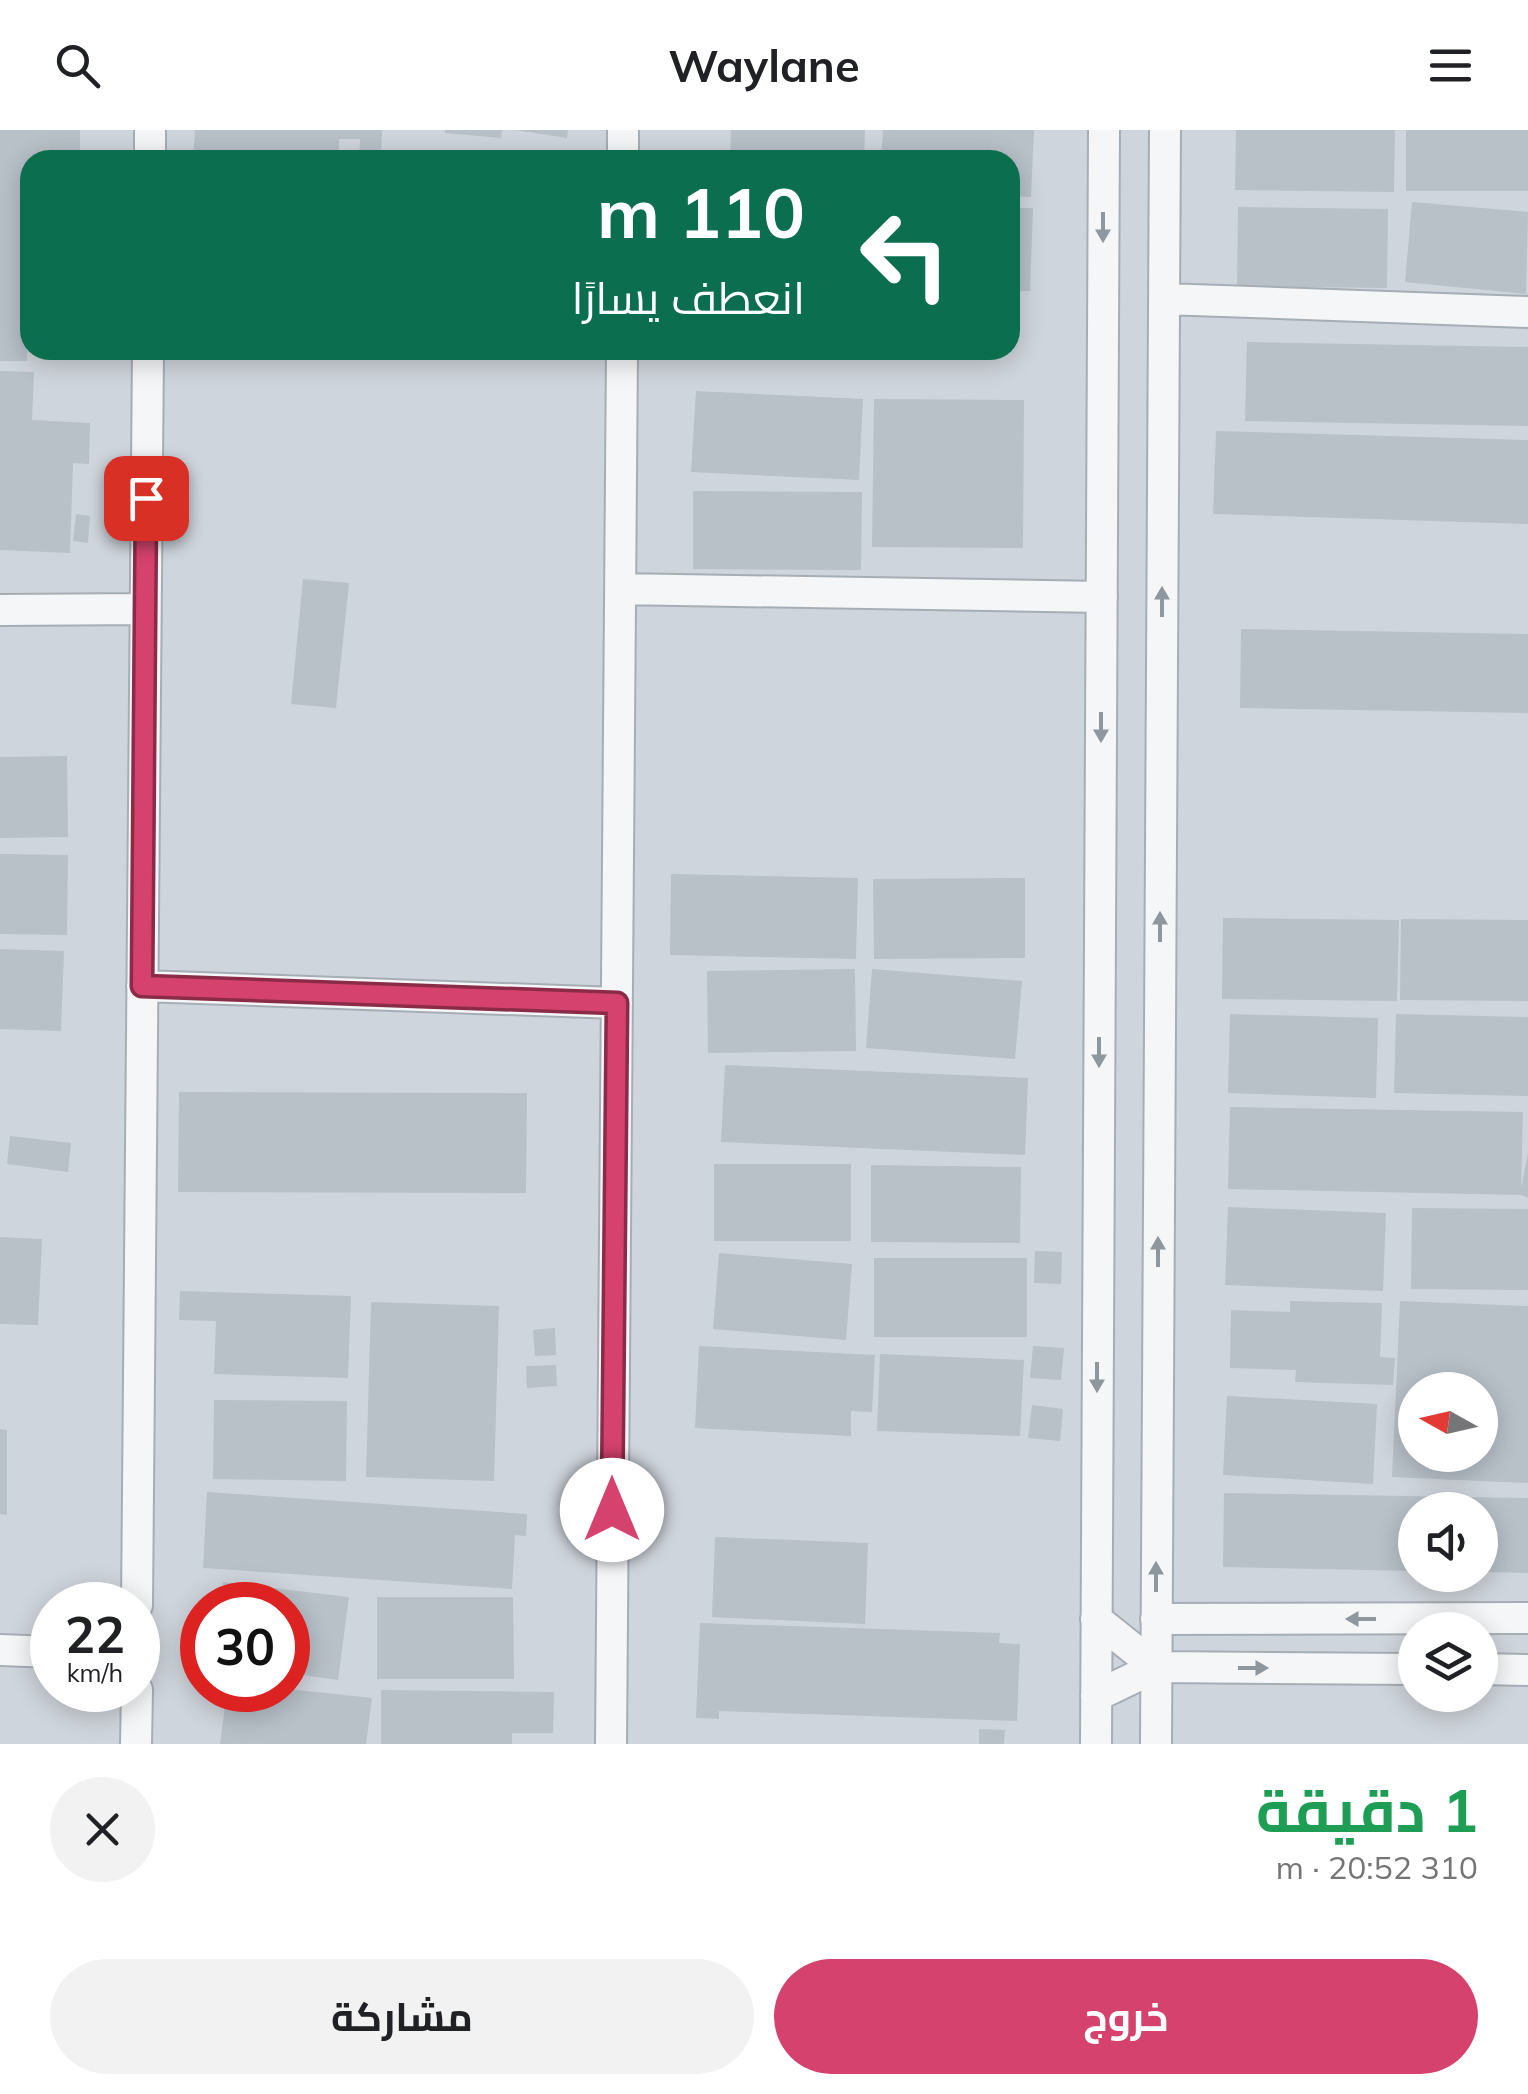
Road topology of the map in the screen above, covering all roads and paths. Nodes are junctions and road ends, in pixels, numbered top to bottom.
1 (1104, 130) edge
2 (1164, 130) edge
3 (1164, 299) junction
4 (1528, 312) edge
5 (148, 360) edge
6 (622, 360) edge
7 (620, 589) junction
8 (1102, 597) junction
9 (145, 609) junction
10 (0, 610) edge
11 (142, 986) junction
12 (617, 1003) junction
13 (137, 1582) edge
14 (1528, 1618) edge
15 (1096, 1619) junction
16 (1156, 1620) junction
17 (0, 1650) edge
18 (30, 1651) edge
19 (1156, 1667) junction
20 (1398, 1669) edge
21 (1498, 1669) edge
22 (1528, 1670) edge
23 (1096, 1696) junction
24 (136, 1712) edge
25 (136, 1744) edge
26 (610, 1744) edge
27 (1096, 1744) edge
28 (1156, 1744) edge

1 -> 8 street
2 - 3 street
3 - 4 street
16 -> 3 street
5 - 9 street
6 - 7 street
7 - 8 street
7 - 12 street
8 -> 15 street
9 - 10 street
9 - 11 street
11 - 12 street
11 - 13 street
12 - 26 street
14 -> 16 street
15 - 19 street
15 - 23 street
16 - 19 street
17 - 18 street
19 -> 20 street
19 - 23 street
19 - 28 street
21 - 22 street
23 - 27 street
24 - 25 street

